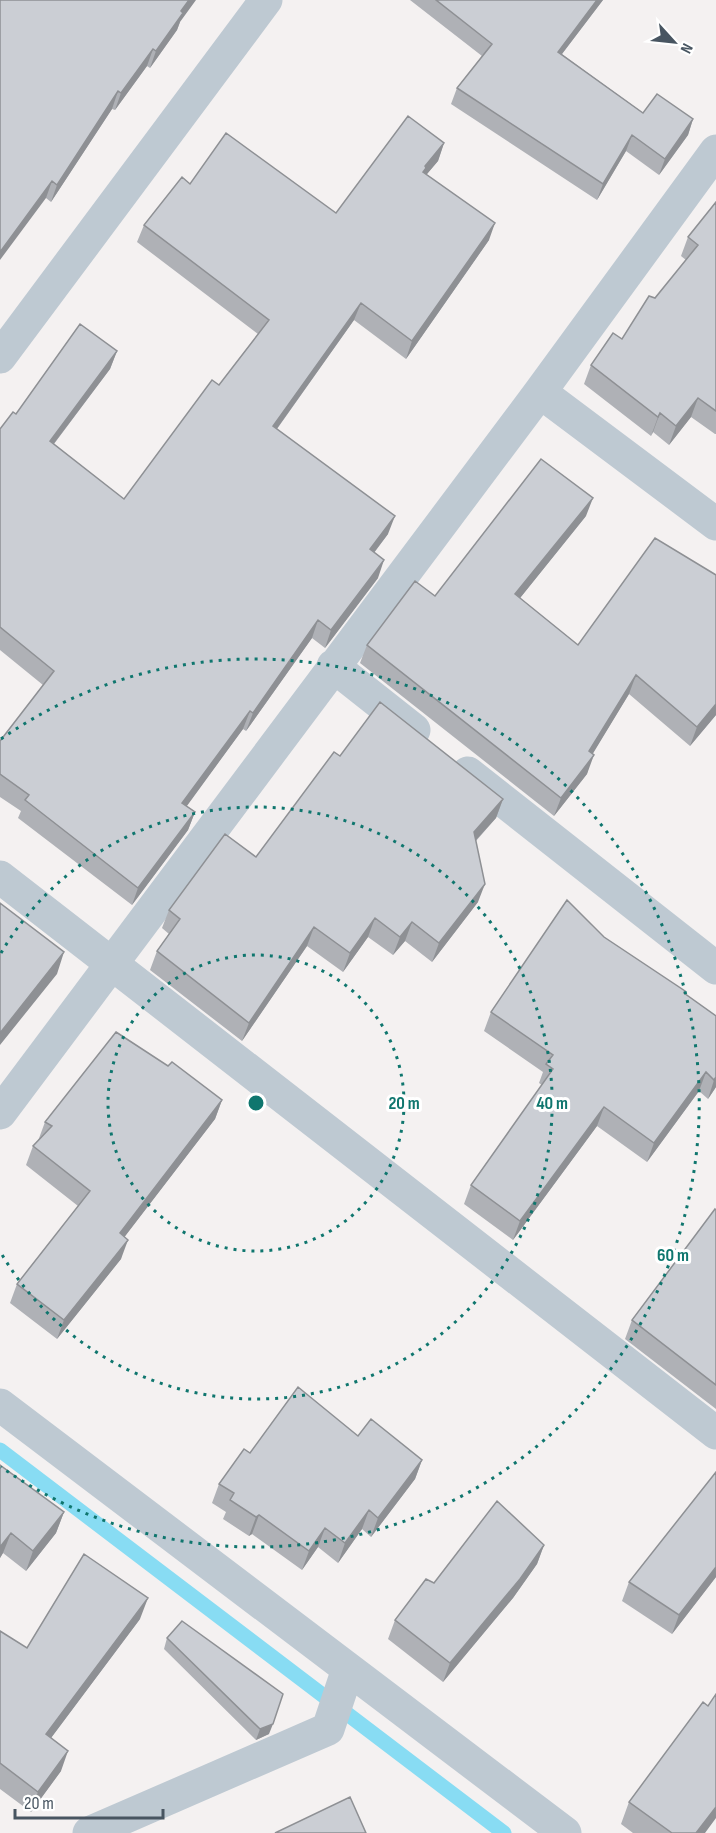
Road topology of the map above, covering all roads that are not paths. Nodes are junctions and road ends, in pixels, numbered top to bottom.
1 (266, 0) edge
2 (716, 151) edge
3 (0, 357) edge
4 (540, 392) junction
5 (716, 524) edge
6 (333, 666) junction
7 (0, 877) edge
8 (111, 964) junction
9 (716, 968) edge
10 (0, 1113) edge
11 (0, 1405) edge
12 (716, 1432) edge
13 (348, 1670) junction
14 (89, 1833) edge
15 (565, 1833) edge

1 - 3 street
2 - 4 street
4 - 5 street
4 - 6 street
6 - 8 street
6 - 9 street
7 - 8 street
8 - 10 street
8 - 12 street
11 - 13 street
13 - 14 street
13 - 15 street

